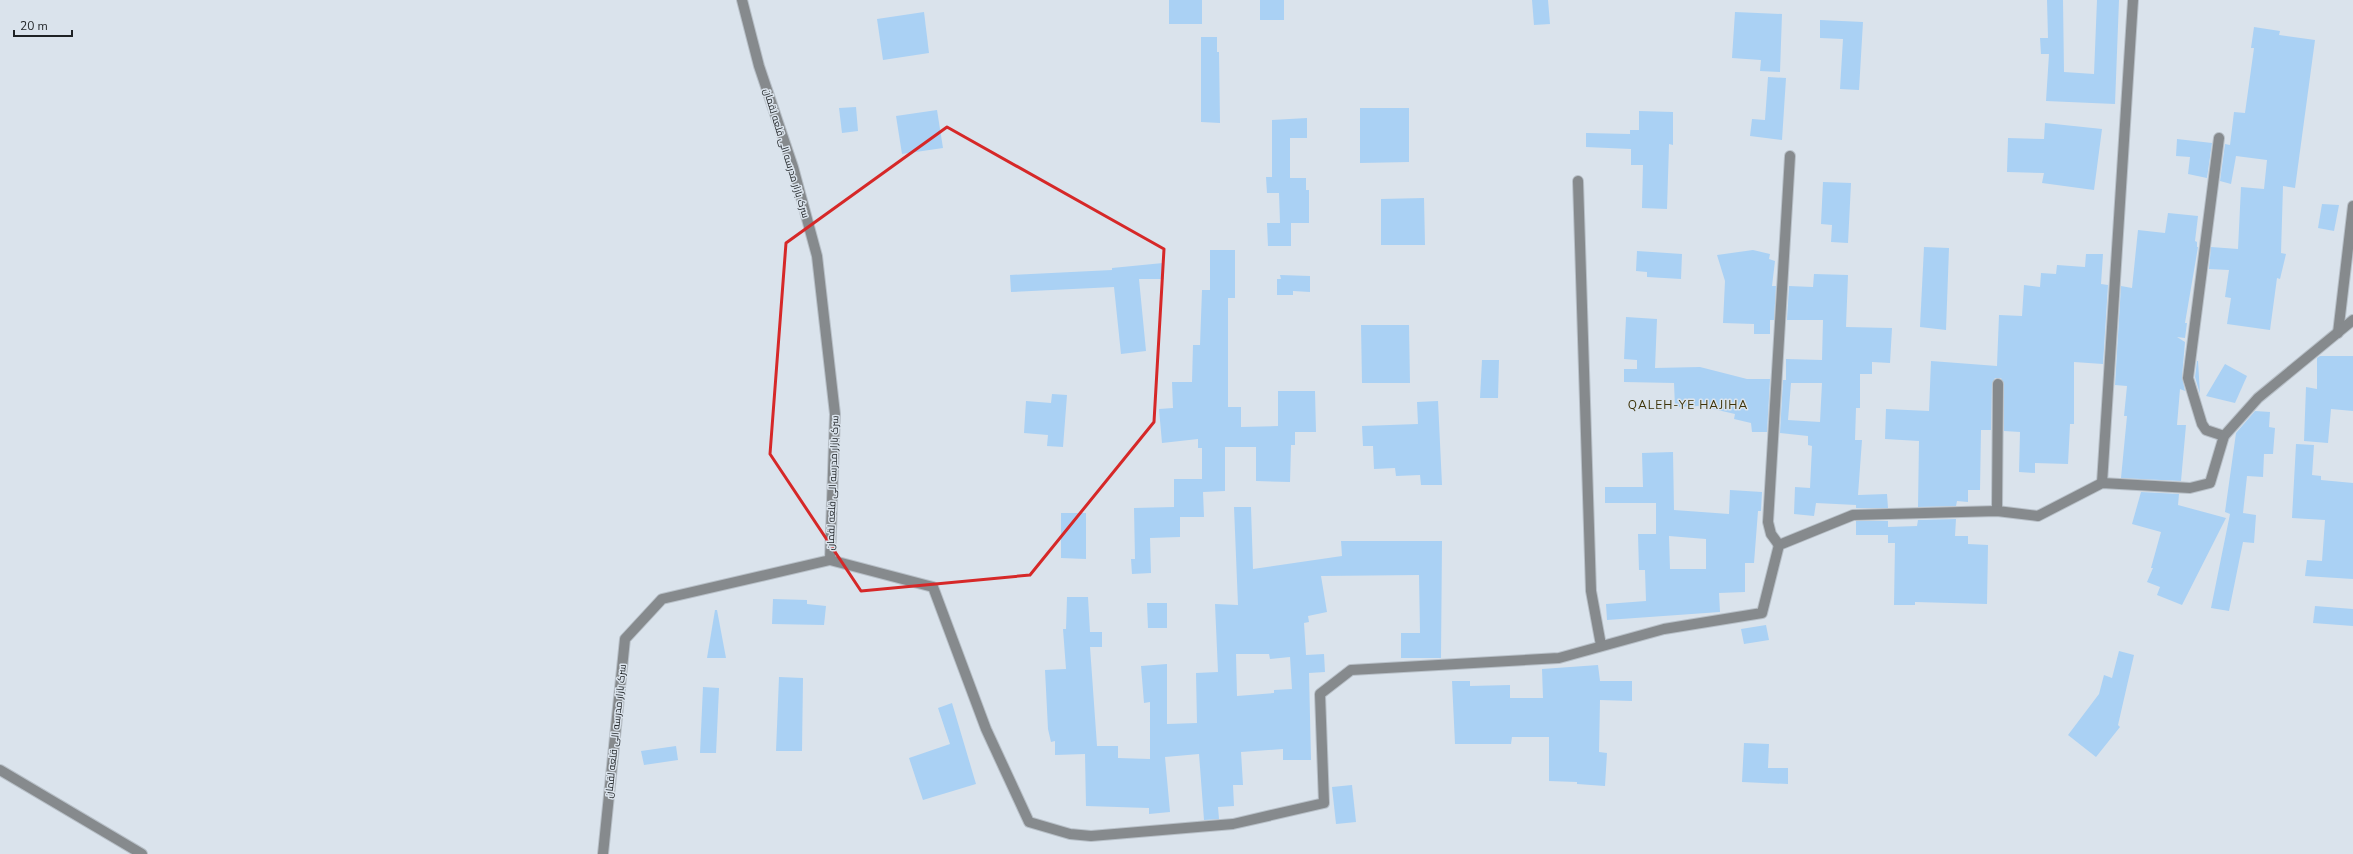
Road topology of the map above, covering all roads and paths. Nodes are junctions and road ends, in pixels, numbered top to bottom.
1 (742, 0) edge
2 (2133, 0) edge
3 (2219, 138) dead end
4 (1790, 156) dead end
5 (1578, 181) dead end
6 (2353, 206) edge
7 (2353, 320) edge
8 (2338, 333) junction
9 (1998, 384) dead end
10 (2224, 436) junction
11 (2102, 483) junction
12 (1997, 511) junction
13 (1779, 546) junction
14 (830, 560) junction
15 (1601, 644) junction
16 (0, 770) edge
17 (142, 854) edge
18 (603, 854) edge

1 - 14 street, سرک بازار مدرسه الی قلعه لقمان
2 - 11 street
3 - 10 street
4 - 13 street
5 - 15 street
6 - 8 street
7 - 8 street
8 - 10 street
9 - 12 street
10 - 11 street
11 - 12 street
12 - 13 street
13 - 15 street
14 - 15 street
14 - 18 street, سرک بازار مدرسه الی قلعه لقمان
16 - 17 street

